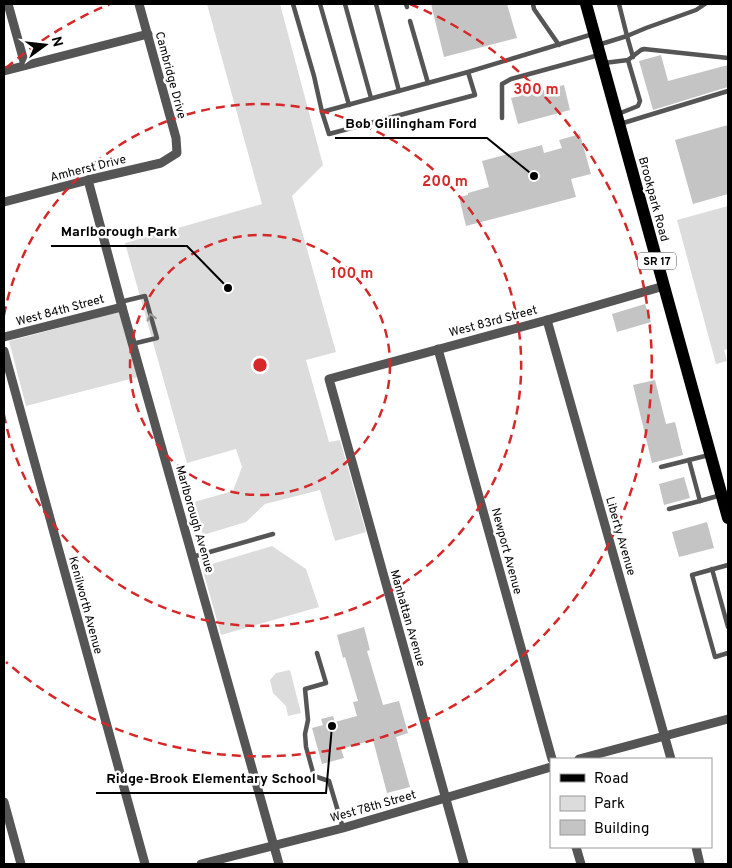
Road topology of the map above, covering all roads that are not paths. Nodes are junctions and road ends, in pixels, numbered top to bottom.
1 (8, 4) edge
2 (139, 4) edge
3 (293, 4) edge
4 (320, 4) edge
5 (345, 4) edge
6 (376, 4) edge
7 (533, 4) edge
8 (586, 4) edge
9 (619, 4) edge
10 (705, 4) edge
11 (410, 21) dead end
12 (148, 34) junction
13 (627, 36) junction
14 (559, 45) junction
15 (599, 49) junction
16 (630, 58) junction
17 (728, 58) edge
18 (25, 66) junction
19 (4, 71) edge
20 (468, 72) junction
21 (428, 83) junction
22 (400, 91) junction
23 (728, 91) edge
24 (371, 98) junction
25 (349, 105) junction
26 (322, 112) junction
27 (502, 118) dead end
28 (618, 119) junction
29 (177, 153) joint
30 (88, 180) junction
31 (4, 202) edge
32 (664, 286) junction
33 (121, 304) junction
34 (547, 320) junction
35 (4, 337) edge
36 (132, 344) junction
37 (438, 349) junction
38 (4, 351) edge
39 (329, 379) joint
40 (710, 454) junction
41 (689, 460) junction
42 (661, 467) dead end
43 (722, 495) junction
44 (700, 501) junction
45 (669, 509) dead end
46 (728, 518) edge
47 (273, 534) dead end
48 (192, 557) junction
49 (728, 565) edge
50 (712, 569) junction
51 (728, 602) edge
52 (722, 604) junction
53 (728, 627) edge
54 (317, 653) dead end
55 (728, 653) edge
56 (728, 719) edge
57 (665, 736) junction
58 (552, 758) edge
59 (583, 758) edge
60 (671, 758) edge
61 (550, 767) edge
62 (445, 798) junction
63 (4, 802) edge
64 (343, 828) junction
65 (274, 845) junction
66 (576, 848) edge
67 (696, 848) edge
68 (21, 864) edge
69 (144, 864) edge
70 (201, 864) edge
71 (279, 864) edge
72 (464, 864) edge
73 (581, 864) edge
74 (700, 864) edge

1 - 18 street
2 - 12 street, Cambridge Drive
3 - 26 lane
4 - 25 lane
5 - 24 lane
6 - 22 lane
7 - 14 lane
8 - 15 main road, Brookpark Road / SR 17
9 - 13 lane
10 - 13 lane
11 - 21 lane
12 - 18 street
12 - 29 street, Cambridge Drive
13 - 15 lane
13 - 16 lane
14 - 15 lane
14 - 20 lane
15 - 16 lane
15 - 27 lane
15 - 28 main road, Brookpark Road / SR 17
16 - 17 lane
16 - 28 lane
18 - 19 street
20 - 21 lane
20 - 26 lane
21 - 22 lane
22 - 24 lane
23 - 28 lane
24 - 25 lane
25 - 26 lane
28 - 32 main road, Brookpark Road / SR 17
29 - 30 street, Amherst Drive
30 - 31 street, Amherst Drive
30 - 33 street, Marlborough Avenue
32 - 34 street, West 83rd Street
32 - 40 main road, Brookpark Road / SR 17
33 - 35 street, West 84th Street
33 - 36 street, Marlborough Avenue
36 -> 33 lane
34 - 37 street, West 83rd Street
34 - 57 street, Liberty Avenue
36 - 48 street, Marlborough Avenue
37 - 39 street, West 83rd Street
37 - 58 street, Newport Avenue
38 - 69 street, Kenilworth Avenue
39 - 62 street, Manhattan Avenue
40 - 41 lane
40 - 43 main road, Brookpark Road / SR 17
41 - 42 lane
41 - 44 lane
43 - 44 lane
43 - 46 main road, Brookpark Road / SR 17
44 - 45 lane
47 - 48 lane
48 - 65 street, Marlborough Avenue
49 - 50 lane
50 - 52 lane
50 - 55 lane
51 - 52 lane
52 - 53 lane
54 - 64 lane
56 - 57 street
57 - 59 street
57 - 60 street, Liberty Avenue
61 - 62 street, West 78th Street
62 - 64 street, West 78th Street
62 - 72 street, Manhattan Avenue
63 - 68 street
64 - 65 street, West 78th Street
65 - 70 street, West 78th Street
65 - 71 street, Marlborough Avenue
66 - 73 street
67 - 74 street

